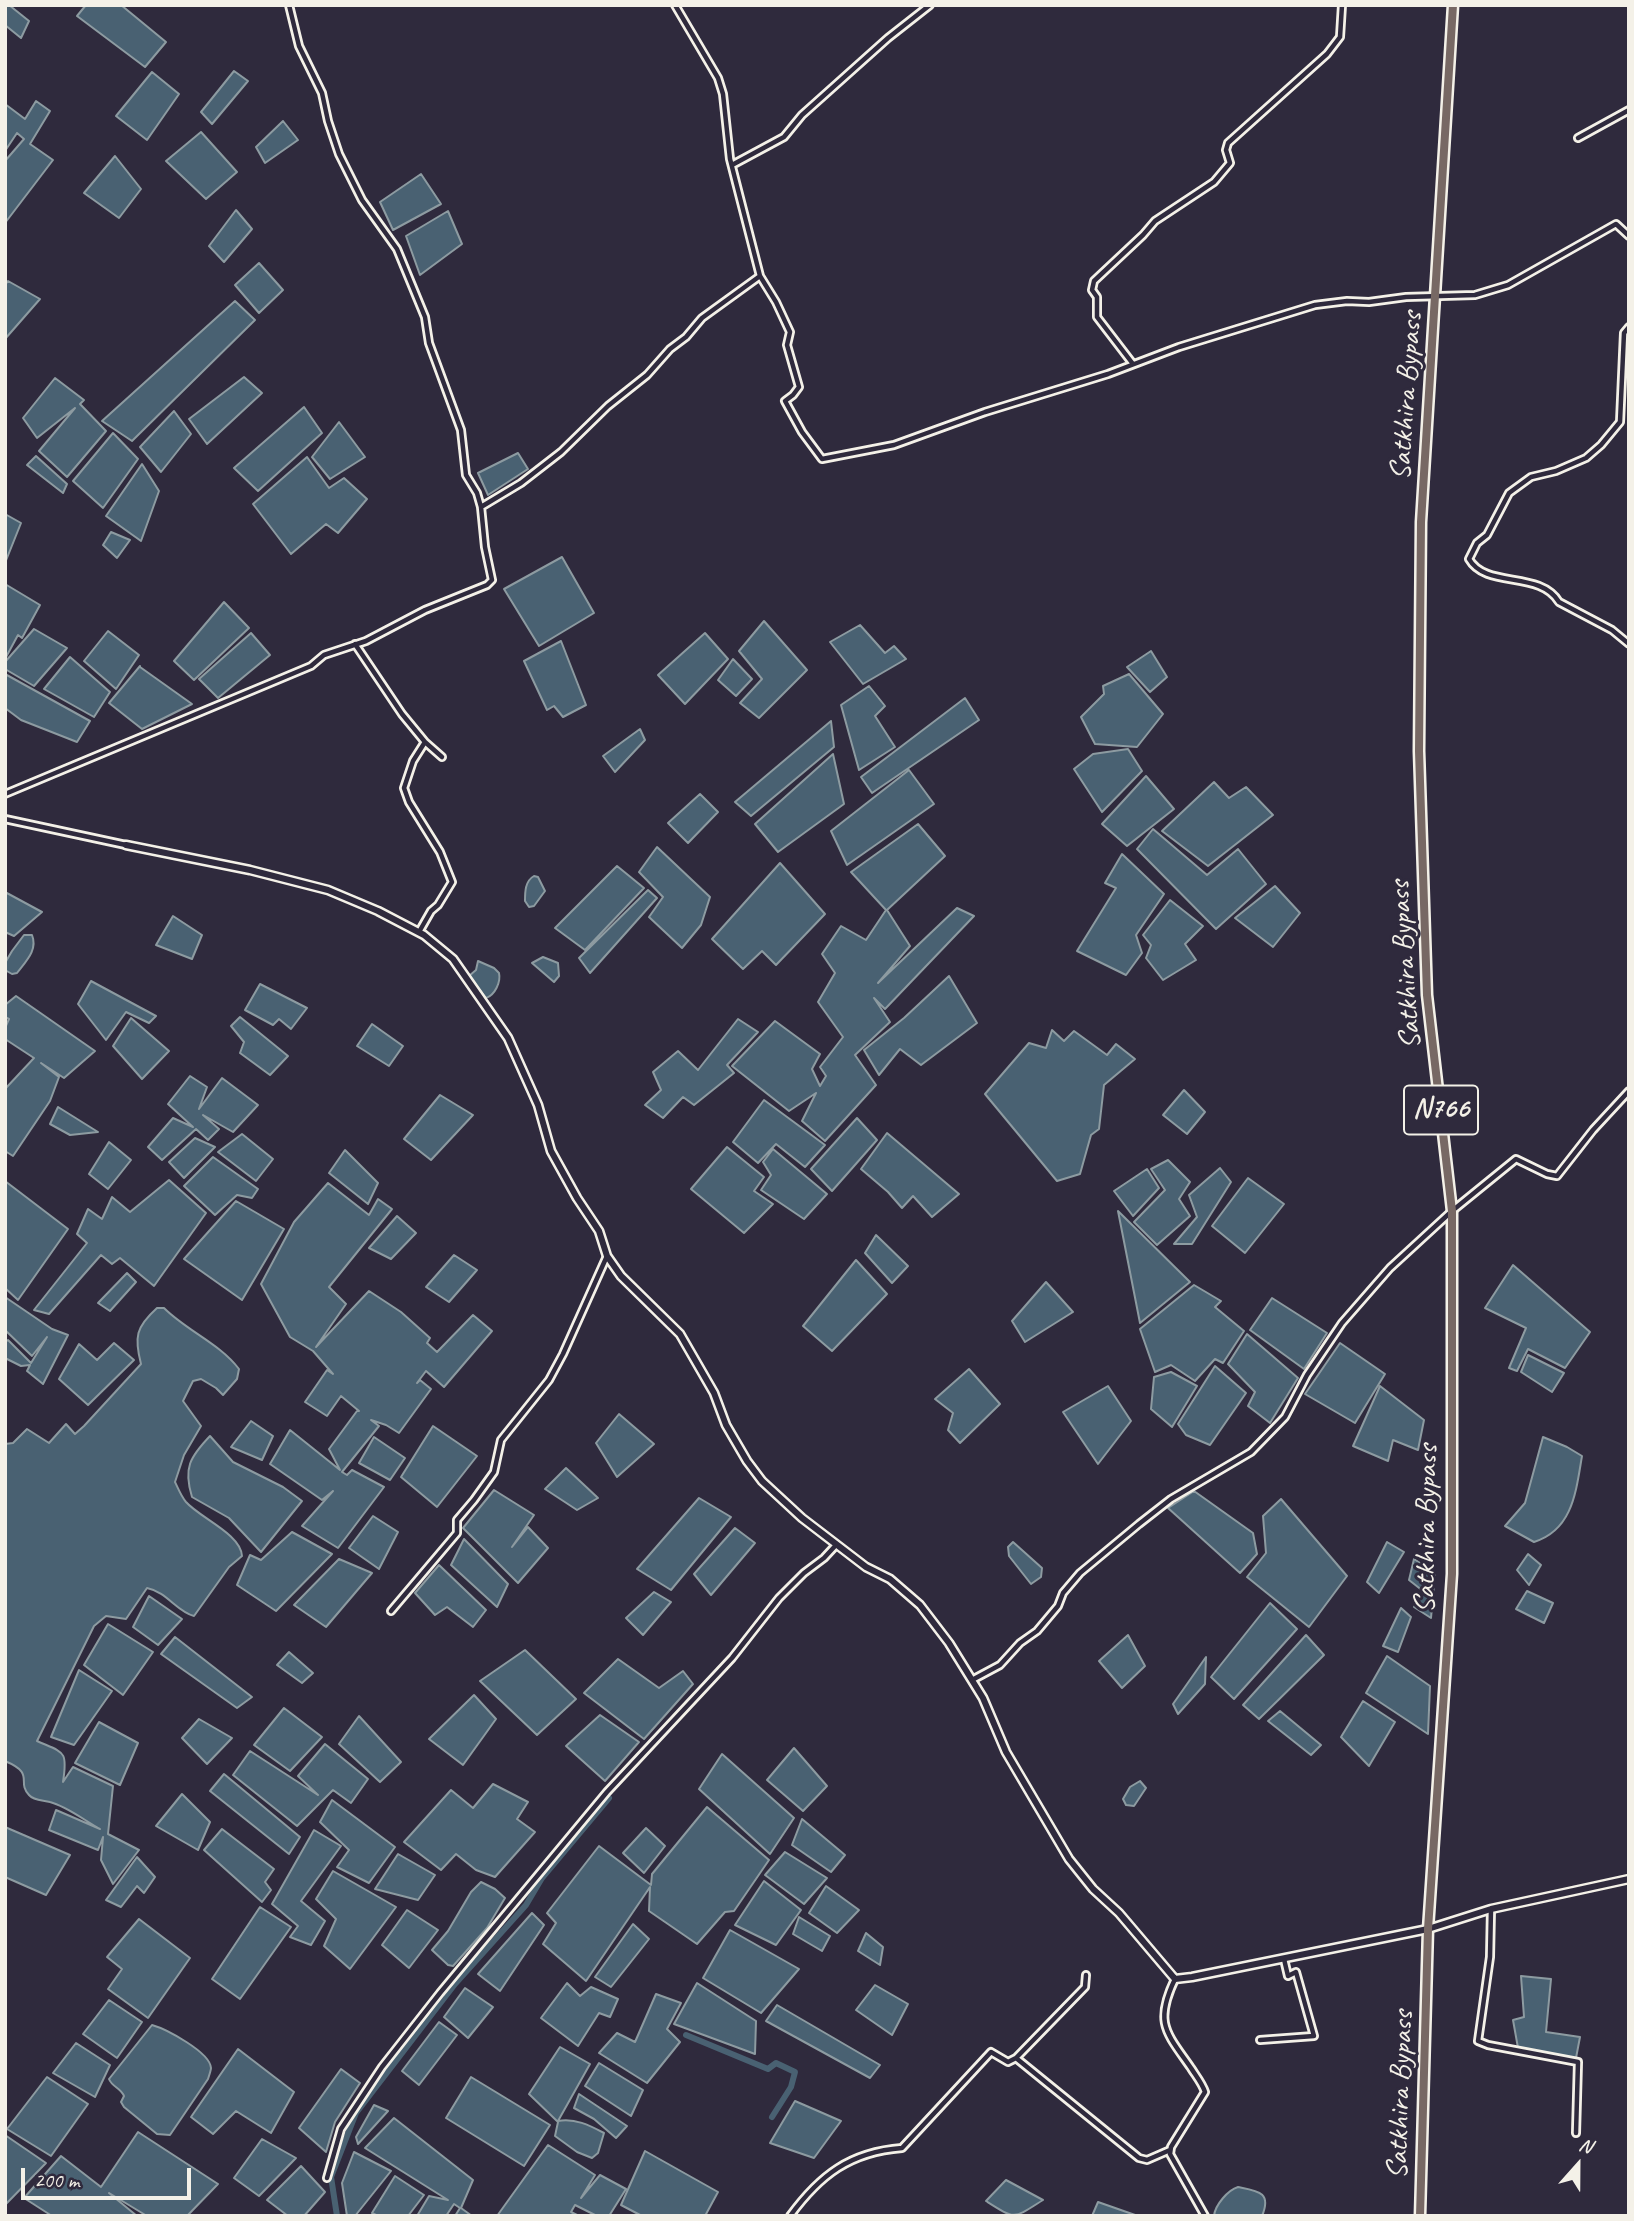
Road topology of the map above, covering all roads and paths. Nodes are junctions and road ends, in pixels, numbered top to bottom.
1 (289, 5) edge
2 (675, 5) edge
3 (930, 5) edge
4 (1342, 5) edge
5 (1453, 5) edge
6 (1629, 110) edge
7 (1578, 138) dead end
8 (732, 165) junction
9 (1629, 236) edge
10 (760, 276) junction
11 (1436, 296) junction
12 (1629, 327) edge
13 (1626, 335) edge
14 (1133, 364) junction
15 (481, 507) junction
16 (355, 644) junction
17 (1629, 644) edge
18 (425, 742) junction
19 (442, 757) dead end
20 (5, 794) edge
21 (5, 819) edge
22 (126, 845) joint
23 (419, 932) junction
24 (1629, 1091) edge
25 (1452, 1211) junction
26 (607, 1255) junction
27 (836, 1545) junction
28 (391, 1611) dead end
29 (972, 1681) junction
30 (1629, 1879) edge
31 (1491, 1909) junction
32 (1428, 1929) junction
33 (1284, 1959) junction
34 (1086, 1975) dead end
35 (1175, 1979) junction
36 (1260, 2040) dead end
37 (1016, 2058) junction
38 (1576, 2133) dead end
39 (1170, 2150) junction
40 (327, 2178) dead end
41 (790, 2216) edge
42 (1205, 2216) edge
43 (1420, 2216) edge

1 - 15 street
2 - 8 street
3 - 8 street
4 - 14 street
5 - 11 highway, Satkhira Bypass / N766
6 - 7 street
8 - 10 street
9 - 11 street
10 - 14 street
10 - 15 street
11 - 14 street
11 - 25 highway, Satkhira Bypass / N766
12 - 13 street
13 - 17 street
15 - 16 street
16 - 18 street
16 - 20 street
18 - 19 street
18 - 23 street
21 - 22 street
22 - 23 street
23 - 26 street
24 - 25 street
25 - 29 street
25 - 32 highway, Satkhira Bypass / N766
26 - 27 street
26 - 28 street
27 - 29 street
27 - 40 street
29 - 35 street
30 - 31 street
31 - 32 street
31 - 38 street
32 - 33 street
32 - 43 highway, Satkhira Bypass / N766
33 - 35 street
33 - 36 street
34 - 37 street
35 - 39 street
37 - 39 street
37 - 41 street
39 - 42 street

